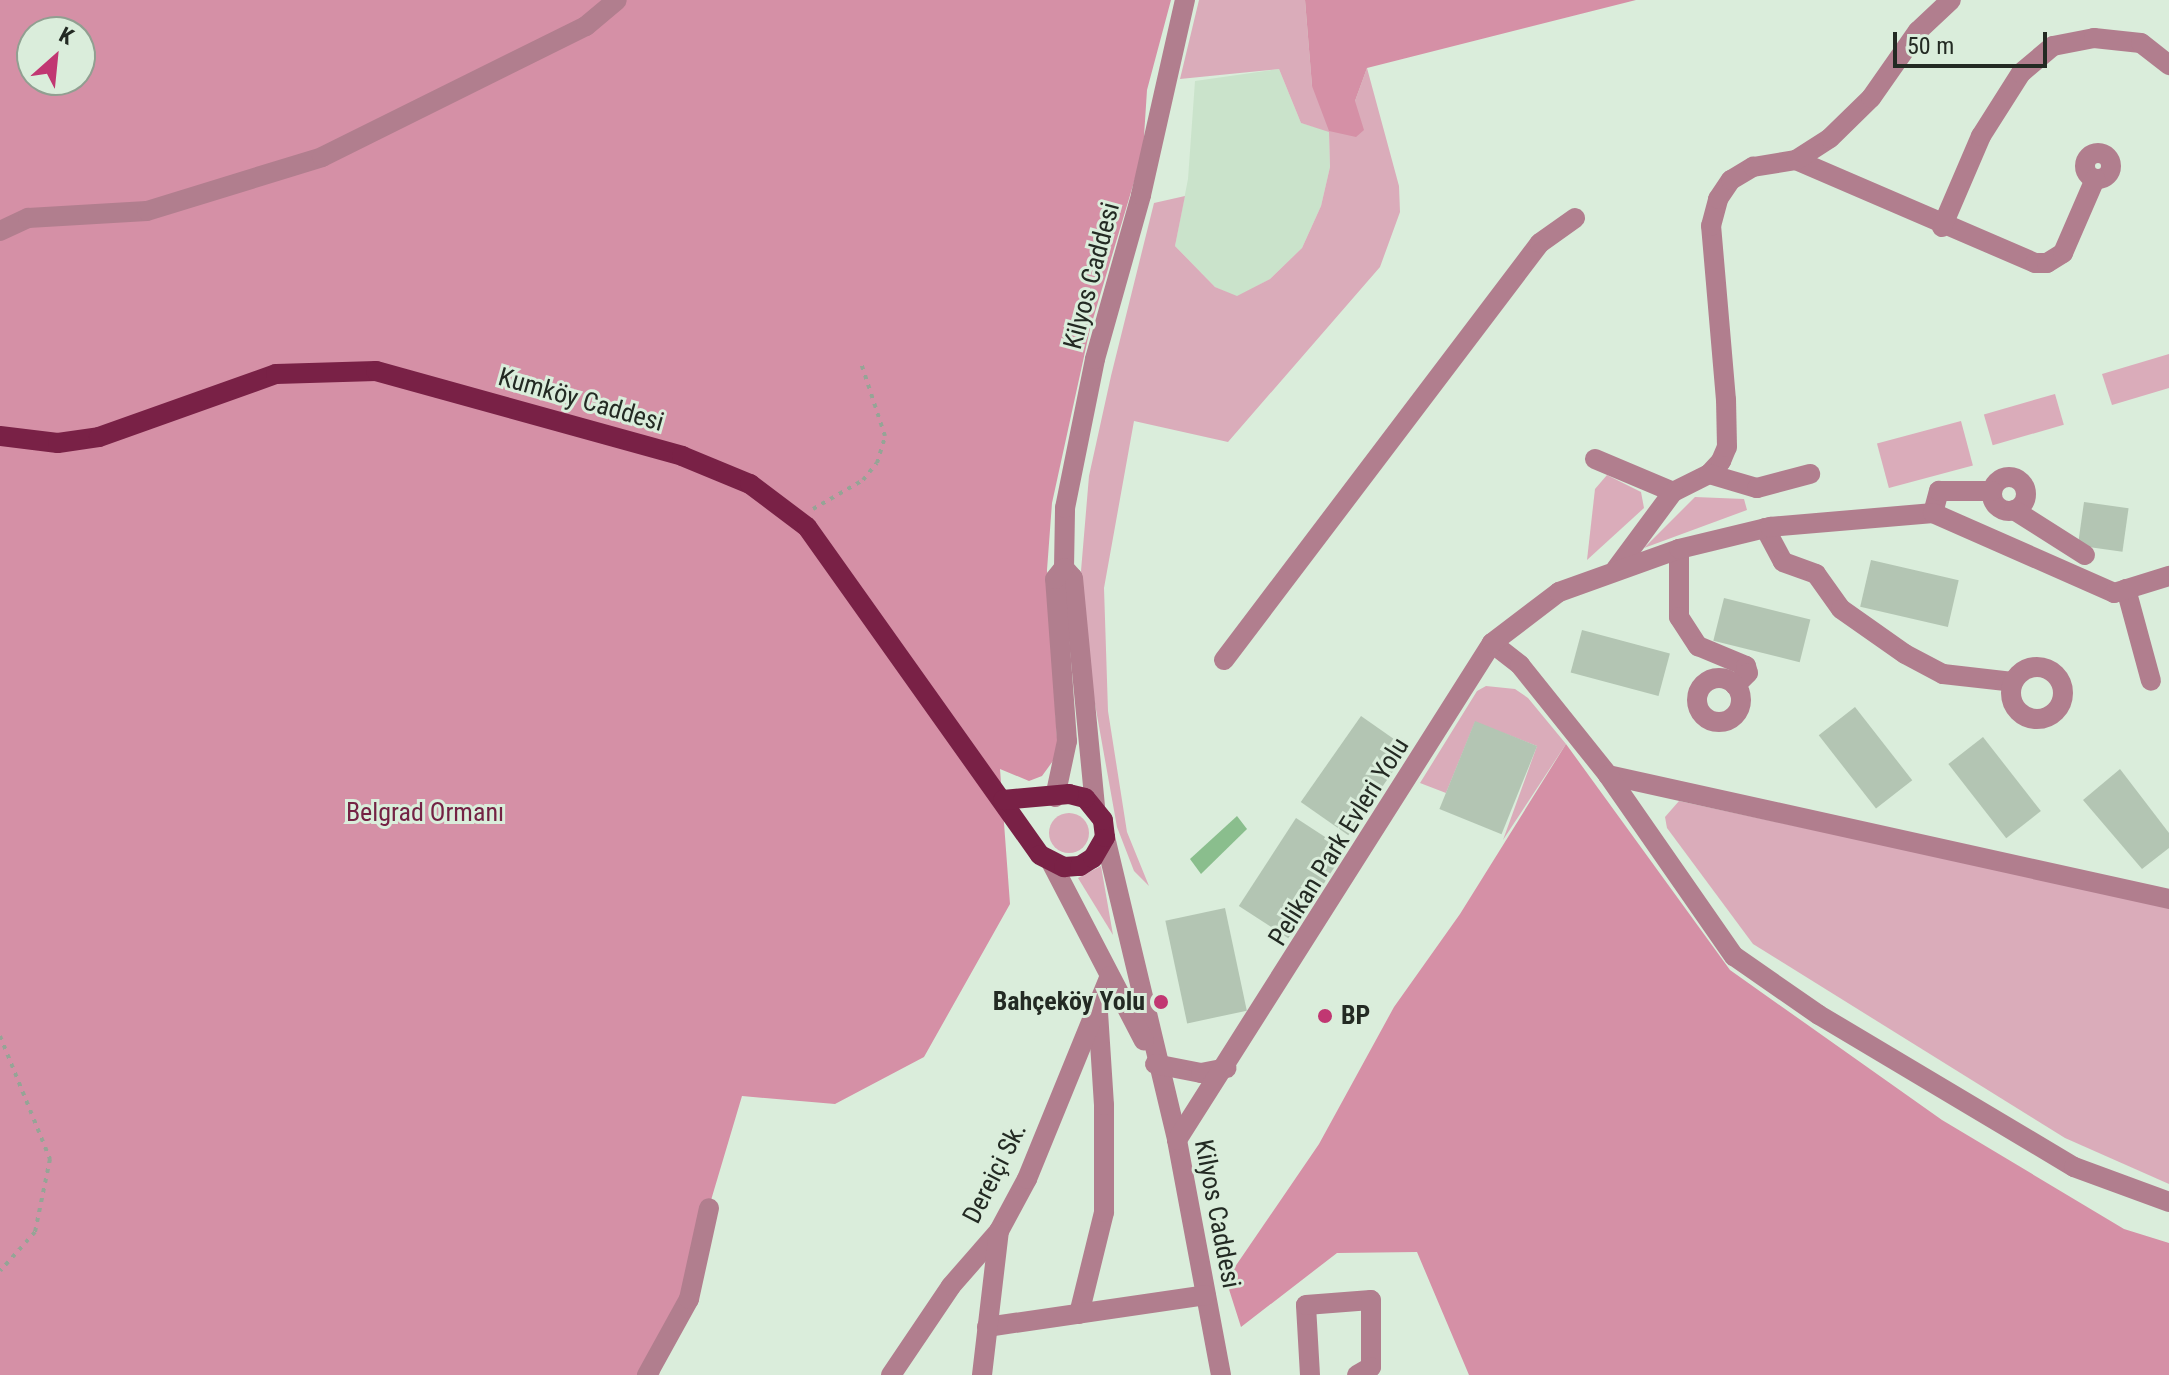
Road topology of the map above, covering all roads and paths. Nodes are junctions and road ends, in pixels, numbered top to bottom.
1 (617, 0) edge
2 (1185, 0) edge
3 (1951, 0) edge
4 (2169, 65) edge
5 (1796, 160) junction
6 (2095, 179) dead end
7 (1575, 218) dead end
8 (1942, 227) junction
9 (0, 231) edge
10 (861, 363) dead end
11 (0, 436) edge
12 (1595, 459) dead end
13 (1709, 474) junction
14 (1810, 474) dead end
15 (1992, 491) junction
16 (1673, 492) junction
17 (2014, 510) junction
18 (1933, 513) junction
19 (807, 527) junction
20 (1765, 528) junction
21 (1679, 549) junction
22 (2085, 555) dead end
23 (1064, 568) junction
24 (1616, 569) junction
25 (2169, 576) edge
26 (2126, 589) junction
27 (1492, 643) junction
28 (1224, 660) dead end
29 (2151, 681) dead end
30 (2013, 682) dead end
31 (1735, 686) dead end
32 (1608, 775) junction
33 (1052, 798) junction
34 (1003, 800) junction
35 (1095, 806) junction
36 (1105, 837) junction
37 (1033, 842) junction
38 (1052, 864) junction
39 (2169, 899) edge
40 (1110, 976) junction
41 (1097, 1008) junction
42 (0, 1036) edge
43 (1155, 1064) junction
44 (1227, 1068) junction
45 (1177, 1140) junction
46 (2169, 1202) edge
47 (709, 1208) dead end
48 (999, 1231) junction
49 (0, 1271) edge
50 (1206, 1295) junction
51 (1079, 1314) junction
52 (987, 1327) junction
53 (647, 1375) edge
54 (891, 1375) edge
55 (982, 1375) edge
56 (1221, 1375) edge
57 (1310, 1375) edge
58 (1357, 1375) edge

1 - 9 street
2 - 23 street, Kilyos Caddesi
3 - 5 street
4 - 8 street
5 - 8 street
5 - 13 street
6 - 8 street
7 - 28 street
10 - 19 path
11 - 19 main road, Kumköy Caddesi
12 - 16 street
13 - 14 street
13 - 16 street
15 - 17 street
15 - 17 street
15 - 18 street
16 - 24 street
17 - 22 street
18 - 20 street
18 - 26 street
19 - 34 main road, Kumköy Caddesi
20 - 21 street
20 - 30 street
21 - 24 street
21 - 31 street
23 - 33 street
23 - 35 street
24 - 27 street
25 - 26 street
26 - 29 street
27 - 32 street
27 - 44 street, Pelikan Park Evleri Yolu
32 - 39 street
32 - 46 street
33 - 34 main road
33 - 35 main road
33 - 37 main road
34 - 37 main road, Kumköy Caddesi
35 - 36 main road
36 - 38 main road
36 - 43 street
37 - 38 main road
38 - 40 street
40 - 41 street, Dereiçi Sk.
40 - 43 street
41 - 48 street, Dereiçi Sk.
41 - 51 street
42 - 49 path
43 - 44 street
43 - 45 street, Kilyos Caddesi
44 - 45 street, Pelikan Park Evleri Yolu
45 - 50 street, Kilyos Caddesi
47 - 53 street
48 - 52 street
48 - 54 street, Dereiçi Sk.
50 - 51 street
50 - 56 street, Kilyos Caddesi
51 - 52 street
52 - 55 street
57 - 58 street

